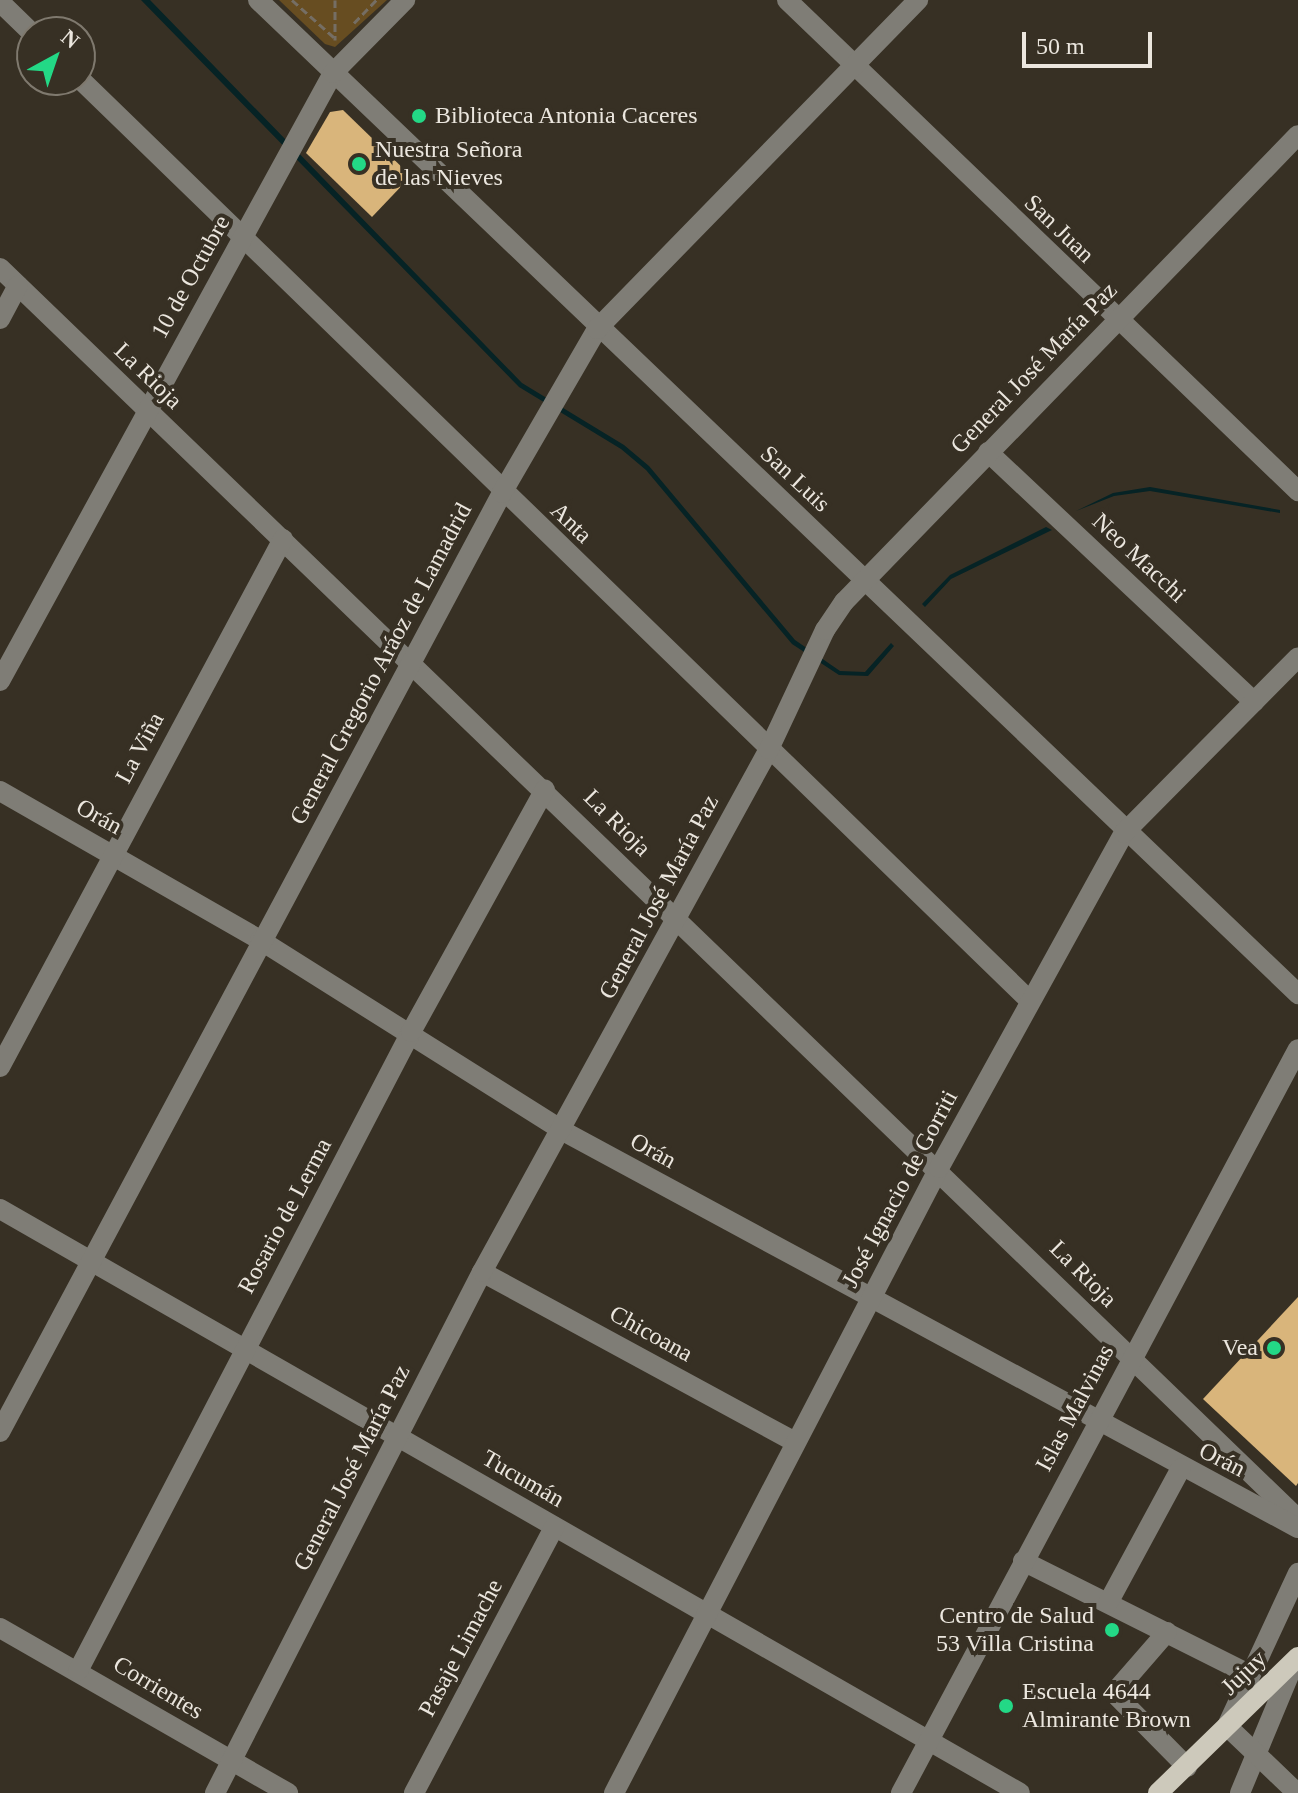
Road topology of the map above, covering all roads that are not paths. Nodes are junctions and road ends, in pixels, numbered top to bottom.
1 (258, 0) edge
2 (405, 0) edge
3 (787, 0) edge
4 (918, 0) edge
5 (0, 2) edge
6 (16, 18) edge
7 (854, 65) junction
8 (333, 73) junction
9 (96, 94) edge
10 (1298, 135) edge
11 (245, 236) junction
12 (0, 268) edge
13 (18, 285) junction
14 (0, 319) edge
15 (1115, 320) junction
16 (597, 329) junction
17 (146, 411) junction
18 (988, 452) junction
19 (1298, 491) edge
20 (502, 493) junction
21 (283, 539) junction
22 (865, 581) junction
23 (1298, 657) edge
24 (413, 662) junction
25 (0, 681) edge
26 (1254, 702) junction
27 (769, 749) junction
28 (545, 789) junction
29 (0, 791) edge
30 (1124, 833) junction
31 (113, 854) junction
32 (676, 918) junction
33 (260, 940) junction
34 (1298, 994) edge
35 (1030, 1001) junction
36 (411, 1032) junction
37 (1298, 1049) edge
38 (0, 1067) edge
39 (563, 1131) junction
40 (939, 1168) junction
41 (0, 1209) edge
42 (88, 1262) junction
43 (482, 1272) junction
44 (871, 1301) junction
45 (244, 1350) junction
46 (1131, 1358) junction
47 (1096, 1423) junction
48 (0, 1432) edge
49 (397, 1437) junction
50 (795, 1442) junction
51 (1181, 1468) junction
52 (1298, 1519) edge
53 (554, 1527) junction
54 (1298, 1528) edge
55 (1023, 1561) junction
56 (1298, 1573) edge
57 (1108, 1603) junction
58 (707, 1615) junction
59 (0, 1628) edge
60 (1167, 1632) junction
61 (1296, 1659) edge
62 (78, 1671) junction
63 (1247, 1673) junction
64 (1227, 1726) junction
65 (929, 1743) junction
66 (1257, 1753) junction
67 (232, 1761) junction
68 (1187, 1767) junction
69 (215, 1793) edge
70 (288, 1793) edge
71 (414, 1793) edge
72 (614, 1793) edge
73 (901, 1793) edge
74 (1020, 1793) edge
75 (1158, 1793) edge
76 (1240, 1793) edge
77 (1297, 1793) edge

1 - 8 street, San Luis
2 - 8 street, 10 de Octubre
3 - 7 street, San Juan
4 - 7 street, General Gregorio Aráoz de Lamadrid
5 - 6 street
7 - 15 street, San Juan
7 - 16 street, General Gregorio Aráoz de Lamadrid
8 - 11 street, 10 de Octubre
8 - 16 street, San Luis
9 - 11 street, Anta
10 - 15 street, General José María Paz
11 - 17 street, 10 de Octubre
11 - 20 street, Anta
12 - 13 street, La Rioja
13 - 14 street
13 - 17 street, La Rioja
15 - 18 street, General José María Paz
15 - 19 street, San Juan
16 - 20 street, General Gregorio Aráoz de Lamadrid
16 - 22 street, San Luis
17 - 21 street, La Rioja
17 - 25 street, 10 de Octubre
18 - 22 street, General José María Paz
18 - 26 street, Neo Macchi
20 - 24 street, General Gregorio Aráoz de Lamadrid
20 - 27 street, Anta
21 - 24 street, La Rioja
21 - 31 street, La Viña
22 - 27 street, General José María Paz
22 - 30 street, San Luis
23 - 26 street, José Ignacio de Gorriti
24 - 28 street, La Rioja
24 - 33 street, General Gregorio Aráoz de Lamadrid
26 - 30 street, José Ignacio de Gorriti
27 - 32 street, General José María Paz
27 - 35 street, Anta
28 - 32 street, La Rioja
28 - 36 street, Rosario de Lerma
29 - 31 street, Orán
30 - 34 street, San Luis
30 - 35 street, José Ignacio de Gorriti
31 - 33 street, Orán
31 - 38 street, La Viña
32 - 39 street, General José María Paz
32 - 40 street, La Rioja
33 - 36 street, Orán
33 - 42 street, General Gregorio Aráoz de Lamadrid
35 - 40 street, José Ignacio de Gorriti
36 - 39 street, Orán
36 - 45 street, Rosario de Lerma
37 - 46 street, Islas Malvinas
39 - 43 street, General José María Paz
39 - 44 street, Orán
40 - 44 street, José Ignacio de Gorriti
40 - 46 street, La Rioja
41 - 42 street, Tucumán
42 - 45 street, Tucumán
42 - 48 street, General Gregorio Aráoz de Lamadrid
43 - 49 street, General José María Paz
43 - 50 street, Chicoana
44 - 47 street, Orán
44 - 50 street, José Ignacio de Gorriti
45 - 49 street, Tucumán
45 - 62 street, Rosario de Lerma
46 - 47 street, Islas Malvinas
46 - 52 street, La Rioja
47 - 51 street, Orán
47 - 55 street, Islas Malvinas
49 - 53 street, Tucumán
49 - 67 street, General José María Paz
50 - 58 street, José Ignacio de Gorriti
51 - 54 street, Orán
51 - 57 street
53 - 58 street, Tucumán
53 - 71 street, Pasaje Limache
55 - 57 street
55 - 65 street, Islas Malvinas
56 - 63 street
57 - 60 street
58 - 65 street, Tucumán
58 - 72 street, José Ignacio de Gorriti
59 - 62 street, Corrientes
60 - 63 street
60 - 68 street
61 - 64 main road, Jujuy
61 - 66 street
62 - 67 street, Corrientes
63 - 64 street
64 - 66 street
64 - 68 main road, Jujuy
65 - 73 street, Islas Malvinas
65 - 74 street, Tucumán
66 - 76 street
66 - 77 street
67 - 69 street, General José María Paz
67 - 70 street, Corrientes
68 - 75 main road, Jujuy

